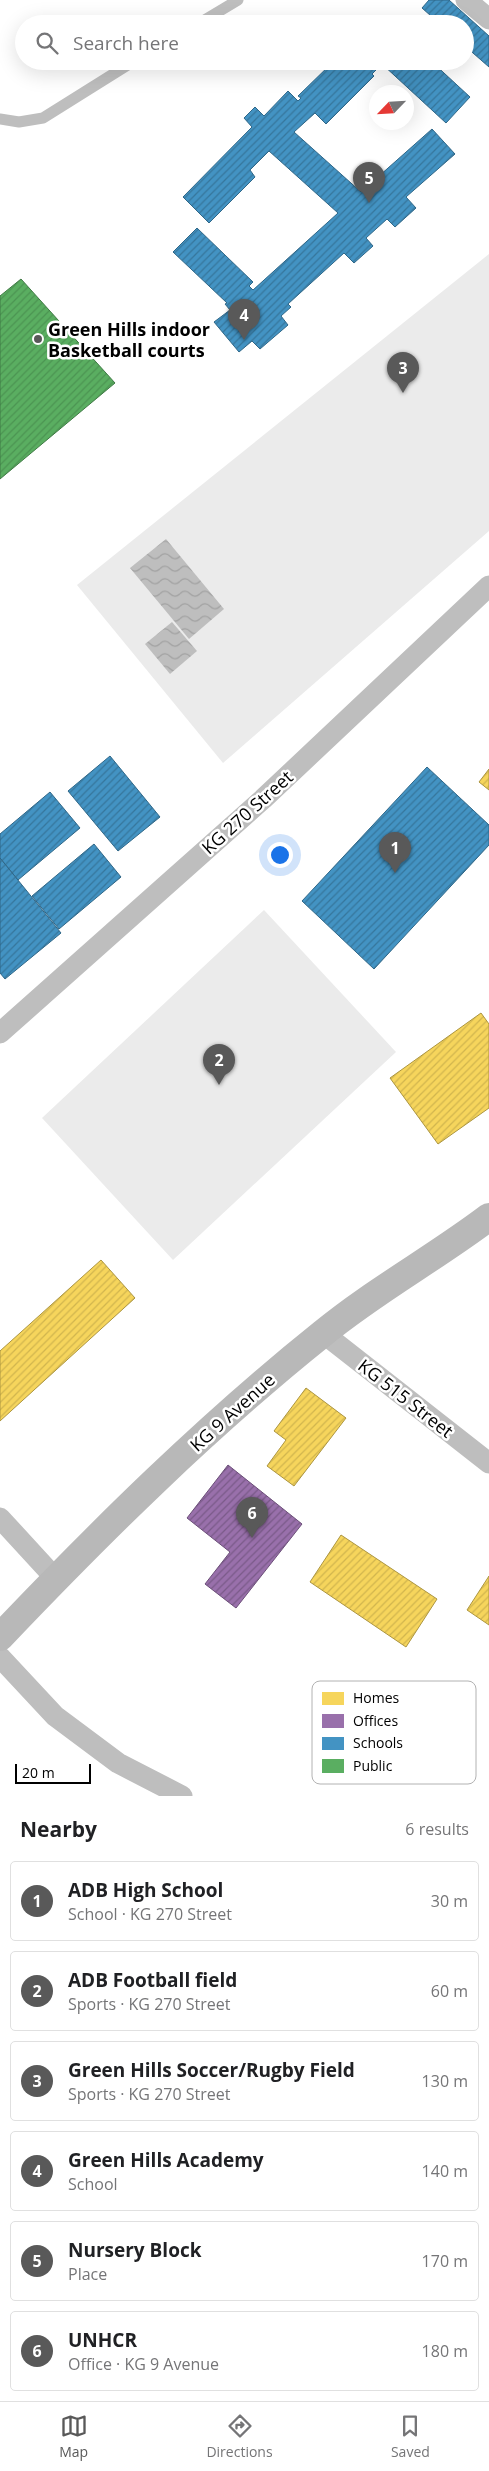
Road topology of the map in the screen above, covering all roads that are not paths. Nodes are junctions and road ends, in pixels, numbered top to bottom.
1 (238, 0) edge
2 (466, 0) edge
3 (213, 15) edge
4 (489, 19) edge
5 (120, 70) edge
6 (0, 118) edge
7 (489, 586) edge
8 (0, 1033) edge
9 (489, 1217) edge
10 (323, 1333) junction
11 (489, 1463) edge
12 (0, 1518) edge
13 (56, 1579) junction
14 (0, 1637) edge
15 (0, 1657) edge
16 (182, 1796) edge

1 - 3 lane
2 - 4 street
5 - 6 lane
7 - 8 street, KG 270 Street
9 - 10 main road, KG 9 Avenue
10 - 11 street, KG 515 Street
10 - 13 main road, KG 9 Avenue
12 - 13 street
13 - 14 main road, KG 9 Avenue
15 - 16 street

